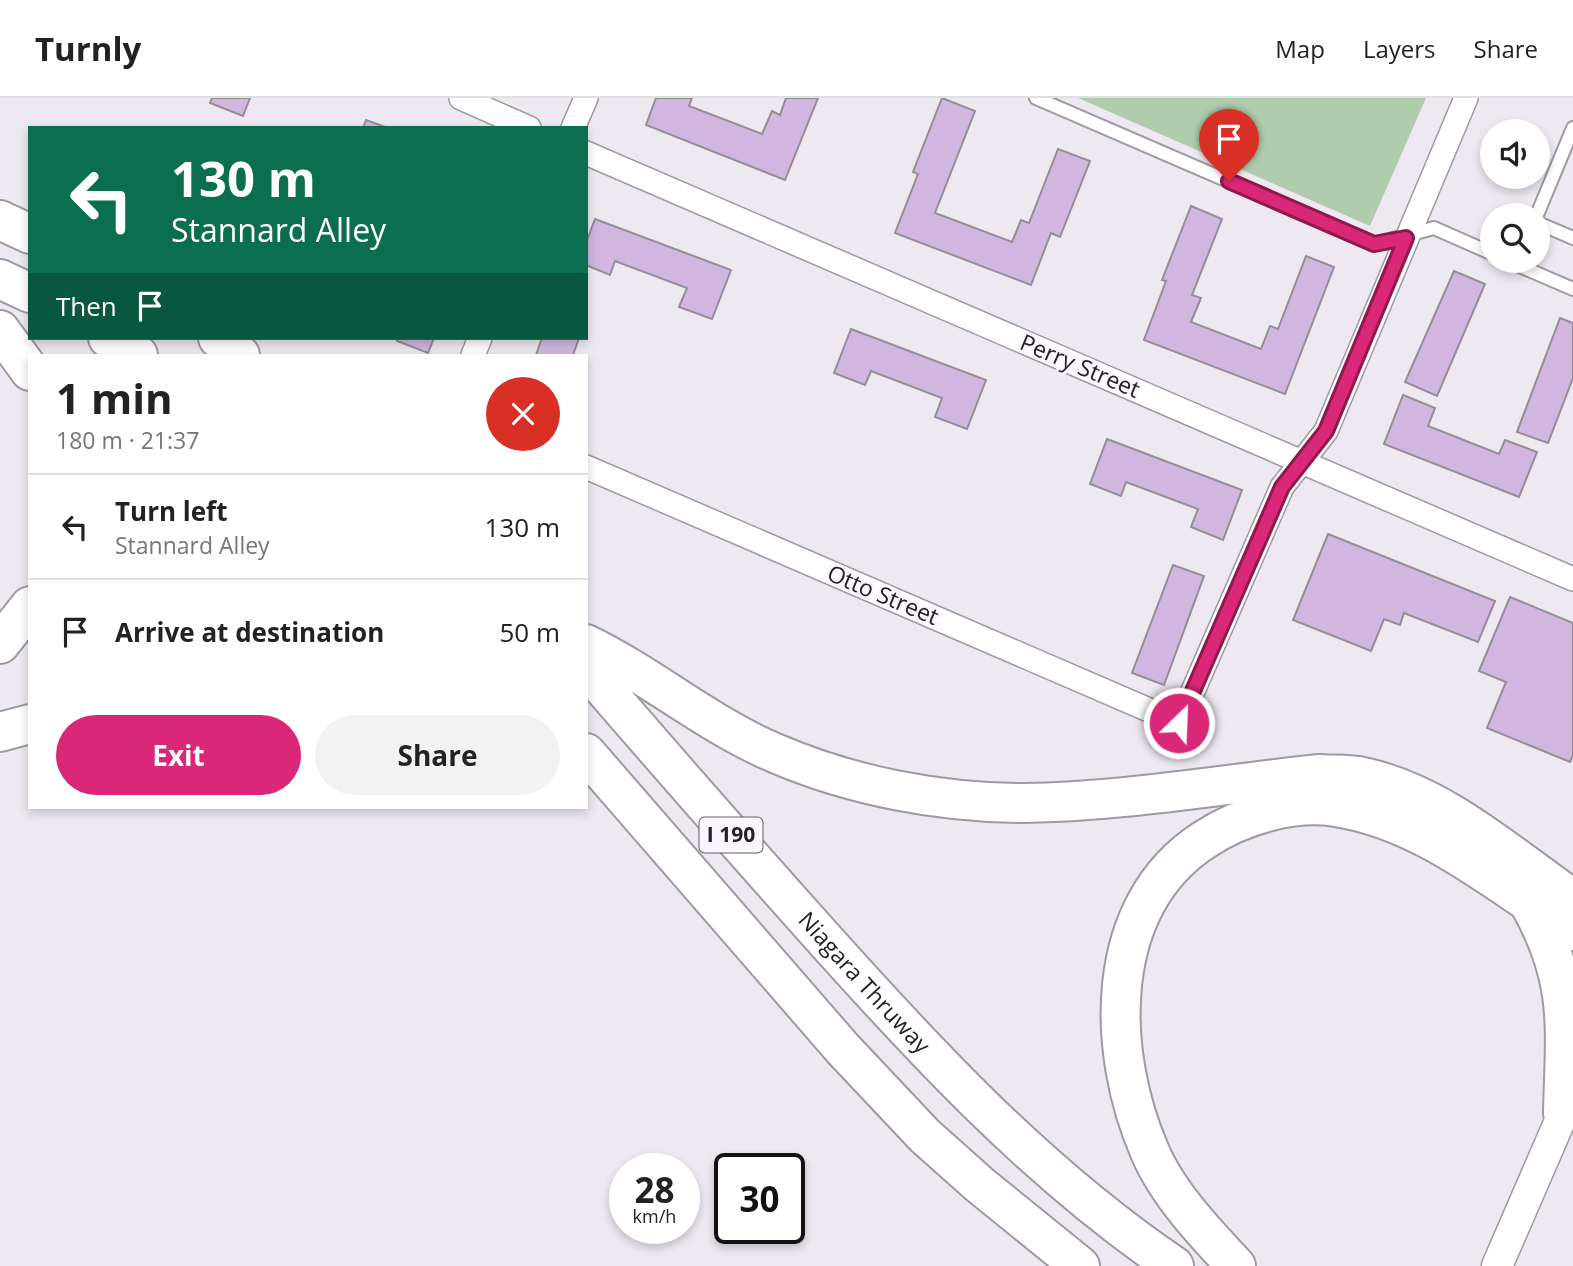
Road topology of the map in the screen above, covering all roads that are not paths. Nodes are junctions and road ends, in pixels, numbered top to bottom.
1 (461, 98) edge
2 (586, 98) edge
3 (1036, 98) edge
4 (1466, 98) edge
5 (524, 126) edge
6 (574, 126) edge
7 (1573, 128) edge
8 (588, 154) edge
9 (1542, 203) edge
10 (0, 220) edge
11 (1550, 228) edge
12 (28, 233) edge
13 (1406, 238) junction
14 (1573, 238) edge
15 (1480, 248) edge
16 (1536, 273) edge
17 (0, 279) edge
18 (1573, 289) edge
19 (28, 292) edge
20 (0, 330) edge
21 (112, 340) edge
22 (221, 340) edge
23 (136, 354) edge
24 (239, 354) edge
25 (28, 368) edge
26 (1303, 462) junction
27 (588, 468) edge
28 (1573, 579) edge
29 (28, 609) edge
30 (0, 644) edge
31 (588, 645) edge
32 (588, 670) edge
33 (28, 725) edge
34 (0, 732) edge
35 (588, 755) edge
36 (588, 779) edge
37 (644, 816) junction
38 (1508, 854) junction
39 (1573, 860) edge
40 (1573, 899) edge
41 (1528, 904) junction
42 (1573, 931) edge
43 (1568, 1101) edge
44 (1080, 1266) edge
45 (1174, 1266) edge
46 (1236, 1266) edge
47 (1497, 1266) edge

1 - 5 street
2 - 6 street
3 - 13 lane
4 - 13 street
7 - 9 lane
8 - 26 street, Perry Street
10 - 12 highway
11 - 14 lane
13 - 15 lane
13 - 26 street
16 - 18 lane
17 - 19 highway
20 - 25 highway
21 - 23 highway
22 - 24 highway
26 - 27 street, Otto Street
26 - 28 street, Perry Street
29 - 30 highway
31 - 38 highway
32 - 45 highway, Niagara Thruway / I 190
33 - 34 highway
35 - 37 highway, I 190
36 - 37 highway
37 - 44 highway, I 190
38 - 39 highway
38 - 40 highway
41 - 42 highway
41 - 43 highway
41 - 46 highway
43 - 47 street

